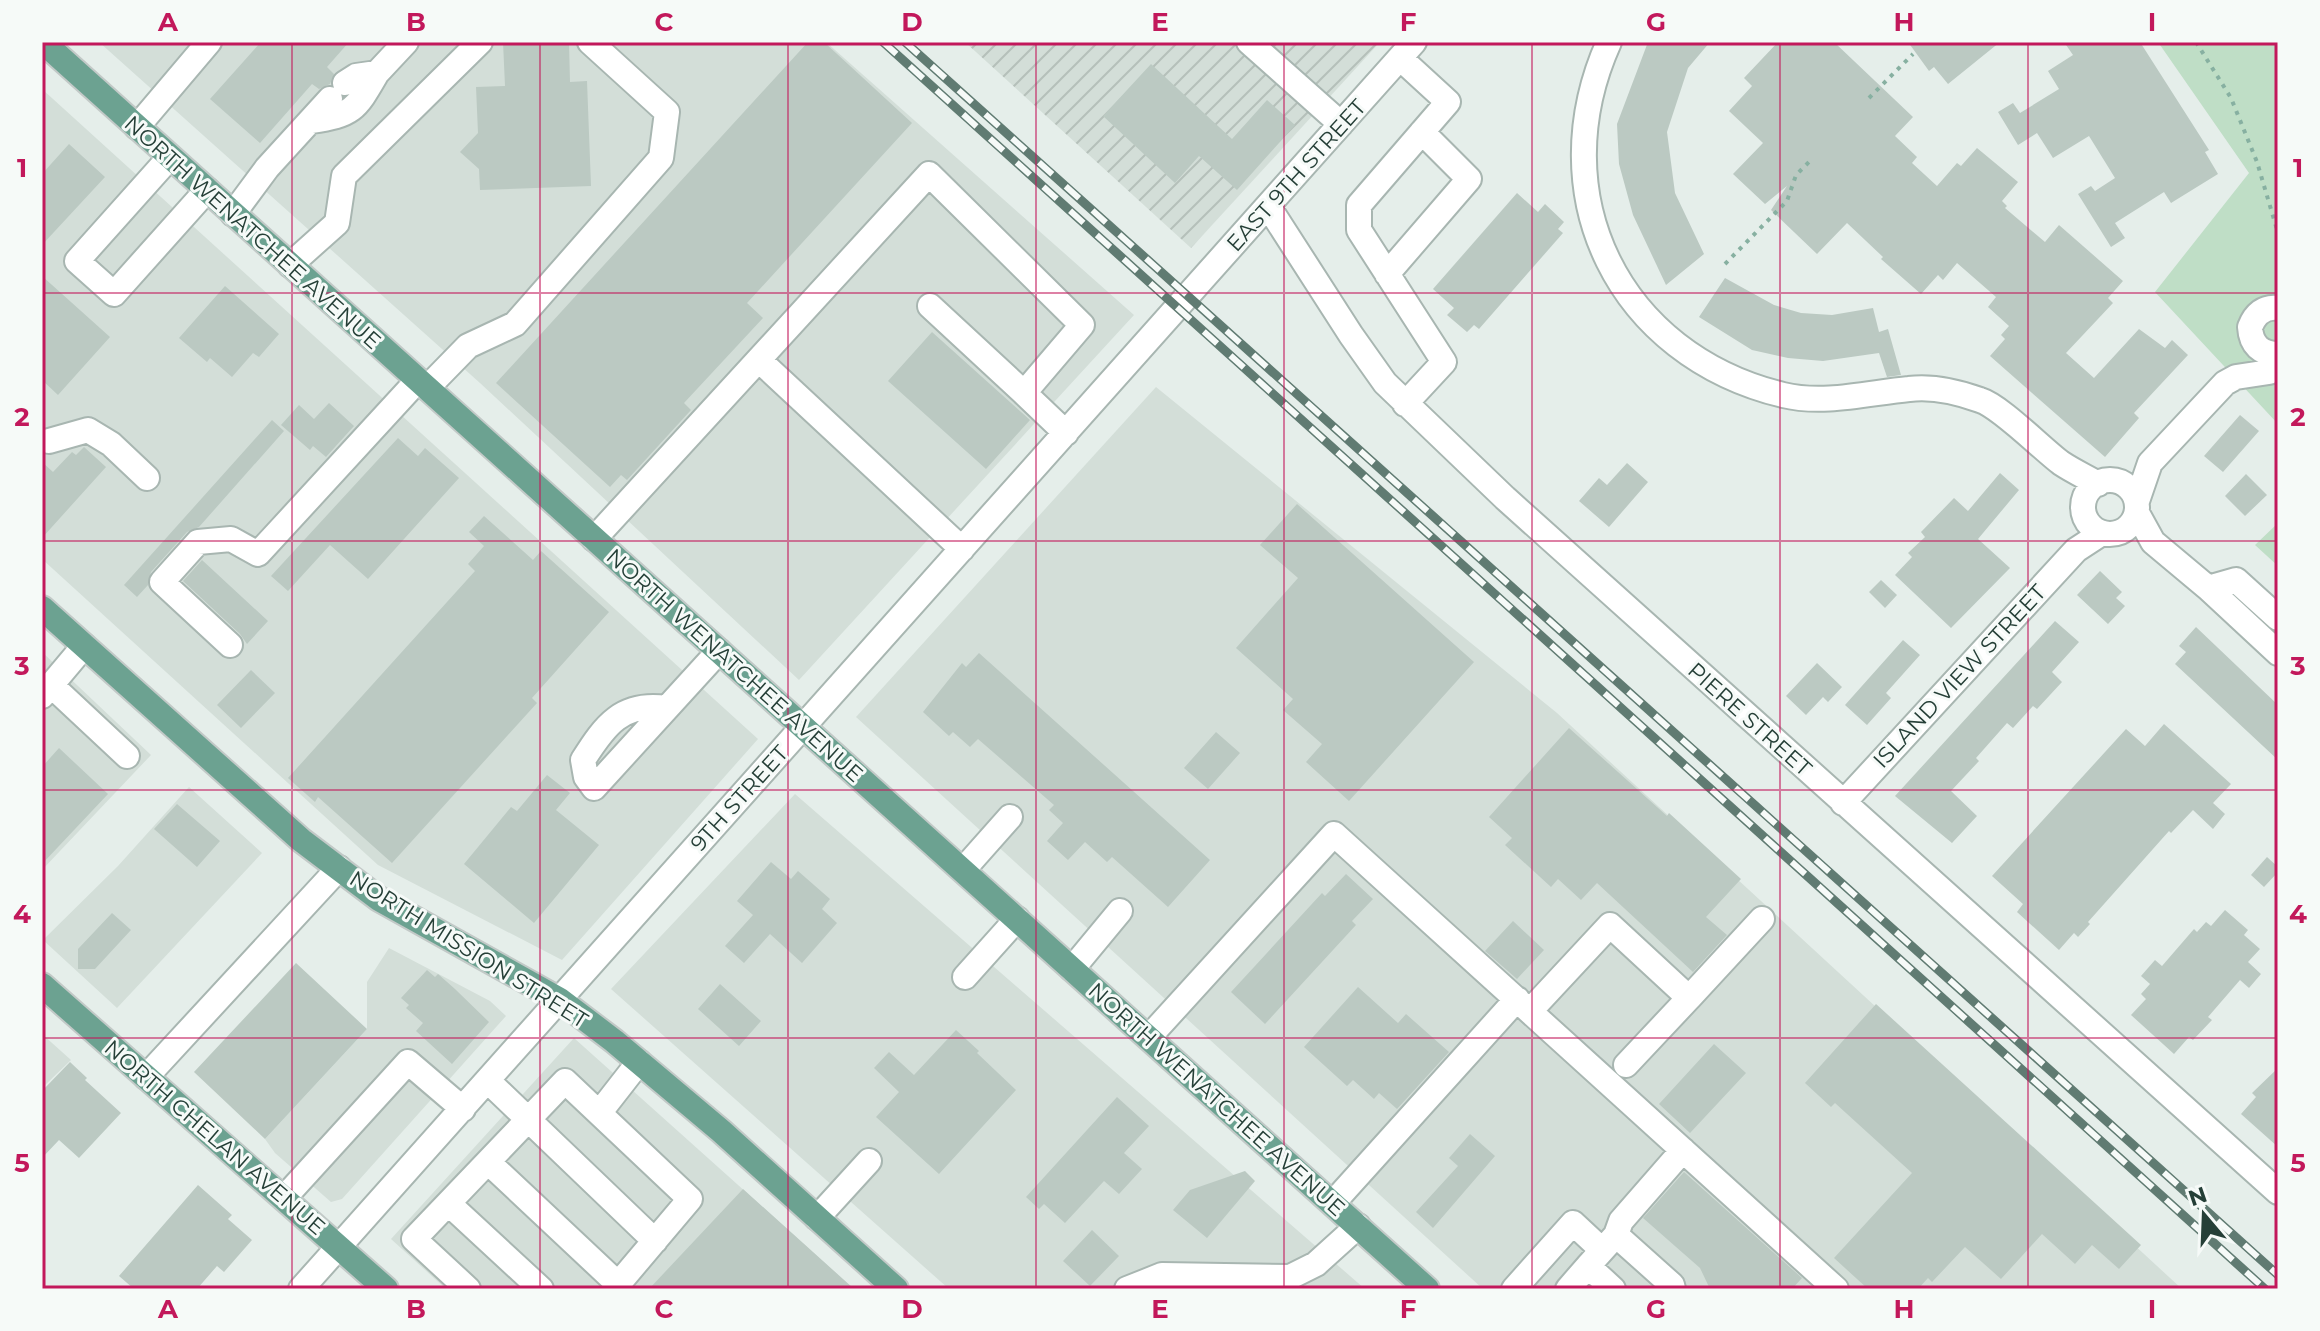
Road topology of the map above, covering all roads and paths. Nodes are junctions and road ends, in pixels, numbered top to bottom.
1 (43, 42) edge
2 (210, 42) edge
3 (406, 42) edge
4 (480, 42) edge
5 (590, 42) edge
6 (1249, 42) edge
7 (1609, 42) edge
8 (2196, 42) edge
9 (1407, 50) edge
10 (1913, 54) dead end
11 (377, 73) junction
12 (1869, 98) dead end
13 (311, 121) junction
14 (1341, 124) junction
15 (137, 127) junction
16 (1422, 132) junction
17 (170, 157) junction
18 (1811, 160) dead end
19 (207, 190) junction
20 (1268, 206) junction
21 (233, 214) junction
22 (2278, 233) edge
23 (1725, 264) dead end
24 (290, 265) junction
25 (1387, 274) junction
26 (930, 306) dead end
27 (1178, 308) joint
28 (2278, 308) edge
29 (759, 360) junction
30 (2273, 360) edge
31 (422, 384) junction
32 (1024, 393) junction
33 (1405, 404) junction
34 (1066, 433) junction
35 (49, 441) dead end
36 (2150, 463) junction
37 (147, 478) dead end
38 (2137, 507) junction
39 (2100, 509) junction
40 (594, 539) junction
41 (2153, 542) junction
42 (962, 549) junction
43 (2208, 588) junction
44 (42, 608) edge
45 (2278, 618) edge
46 (230, 645) dead end
47 (84, 646) junction
48 (719, 651) junction
49 (2278, 653) edge
50 (46, 690) edge
51 (803, 727) junction
52 (127, 756) dead end
53 (594, 788) dead end
54 (1843, 803) junction
55 (1010, 817) dead end
56 (339, 868) junction
57 (963, 870) junction
58 (1120, 911) dead end
59 (1017, 919) junction
60 (1762, 919) dead end
61 (1072, 969) junction
62 (965, 977) dead end
63 (42, 985) edge
64 (1689, 998) junction
65 (560, 1000) junction
66 (1523, 1005) junction
67 (1149, 1037) junction
68 (639, 1062) junction
69 (1626, 1065) dead end
70 (146, 1077) junction
71 (488, 1081) junction
72 (463, 1109) junction
73 (600, 1112) junction
74 (529, 1119) junction
75 (1683, 1150) junction
76 (869, 1161) dead end
77 (488, 1162) junction
78 (2278, 1192) edge
79 (284, 1198) junction
80 (1333, 1203) junction
81 (449, 1204) junction
82 (817, 1218) junction
83 (1358, 1226) junction
84 (655, 1241) junction
85 (340, 1247) junction
86 (1602, 1250) junction
87 (616, 1286) edge
88 (301, 1289) edge
89 (386, 1289) edge
90 (468, 1289) edge
91 (541, 1289) edge
92 (896, 1289) edge
93 (1127, 1289) edge
94 (1427, 1289) edge
95 (1514, 1289) edge
96 (1568, 1289) edge
97 (1613, 1289) edge
98 (1673, 1289) edge
99 (1836, 1289) edge

1 - 15 main road, NORTH WENATCHEE AVENUE
2 - 15 street
3 - 11 street
4 - 24 street
5 - 31 street
6 - 14 street
7 - 39 street
8 - 22 path
9 - 14 street, EAST 9TH STREET
9 - 16 street
10 - 12 path
11 - 13 street
11 - 13 street
13 - 21 street
14 - 20 street, EAST 9TH STREET
15 - 17 main road, NORTH WENATCHEE AVENUE
16 - 25 street
16 - 25 street
17 - 19 main road, NORTH WENATCHEE AVENUE
17 - 19 street
18 - 23 path
19 - 21 main road, NORTH WENATCHEE AVENUE
20 - 27 street, EAST 9TH STREET
20 - 33 street, PIERE STREET
21 - 24 main road, NORTH WENATCHEE AVENUE
24 - 31 main road, NORTH WENATCHEE AVENUE
25 - 33 street
26 - 32 street
27 - 34 street, 9TH STREET
28 - 30 street
29 - 32 street
29 - 40 street
29 - 42 street
30 - 36 street
31 - 40 main road, NORTH WENATCHEE AVENUE
31 - 46 street
32 - 34 street
33 - 54 street, PIERE STREET
34 - 42 street, 9TH STREET
35 - 37 street
36 - 38 street
36 - 39 street
38 - 39 street
38 - 39 street, ISLAND VIEW STREET
38 - 41 street
39 - 41 street
39 - 54 street, ISLAND VIEW STREET
40 - 48 main road, NORTH WENATCHEE AVENUE
41 - 43 street
42 - 51 street, 9TH STREET
43 - 45 street
43 - 49 street
44 - 47 main road, NORTH MISSION STREET
47 - 50 street
47 - 56 main road, NORTH MISSION STREET
48 - 51 main road, NORTH WENATCHEE AVENUE
48 - 53 street
50 - 52 street
51 - 57 main road, NORTH WENATCHEE AVENUE
51 - 65 street, 9TH STREET
54 - 78 street, PIERE STREET
55 - 57 street
56 - 65 main road, NORTH MISSION STREET
56 - 70 street
57 - 59 main road, NORTH WENATCHEE AVENUE
58 - 61 street
59 - 61 main road, NORTH WENATCHEE AVENUE
59 - 62 street
60 - 64 street
61 - 67 main road, NORTH WENATCHEE AVENUE
63 - 70 main road, NORTH CHELAN AVENUE
64 - 66 street
64 - 69 street
65 - 68 main road, NORTH MISSION STREET
65 - 71 street, 9TH STREET
66 - 67 street
66 - 75 street
66 - 80 street
67 - 80 main road, NORTH WENATCHEE AVENUE
68 - 73 street
68 - 82 main road, NORTH MISSION STREET
70 - 79 main road, NORTH CHELAN AVENUE
71 - 72 street, 9TH STREET
71 - 74 street
72 - 79 street
72 - 85 street, 9TH STREET
73 - 74 street
73 - 84 street
74 - 77 street
74 - 84 street
75 - 86 street
75 - 99 street
76 - 82 street
77 - 81 street
77 - 87 street
79 - 85 main road, NORTH CHELAN AVENUE
80 - 83 main road, NORTH WENATCHEE AVENUE
81 - 90 street
81 - 91 street
82 - 92 main road, NORTH MISSION STREET
83 - 93 street
83 - 94 main road, NORTH WENATCHEE AVENUE
84 - 87 street
85 - 88 street, 9TH STREET
85 - 89 main road, NORTH CHELAN AVENUE
86 - 95 street
86 - 96 street
86 - 97 street
86 - 98 street

